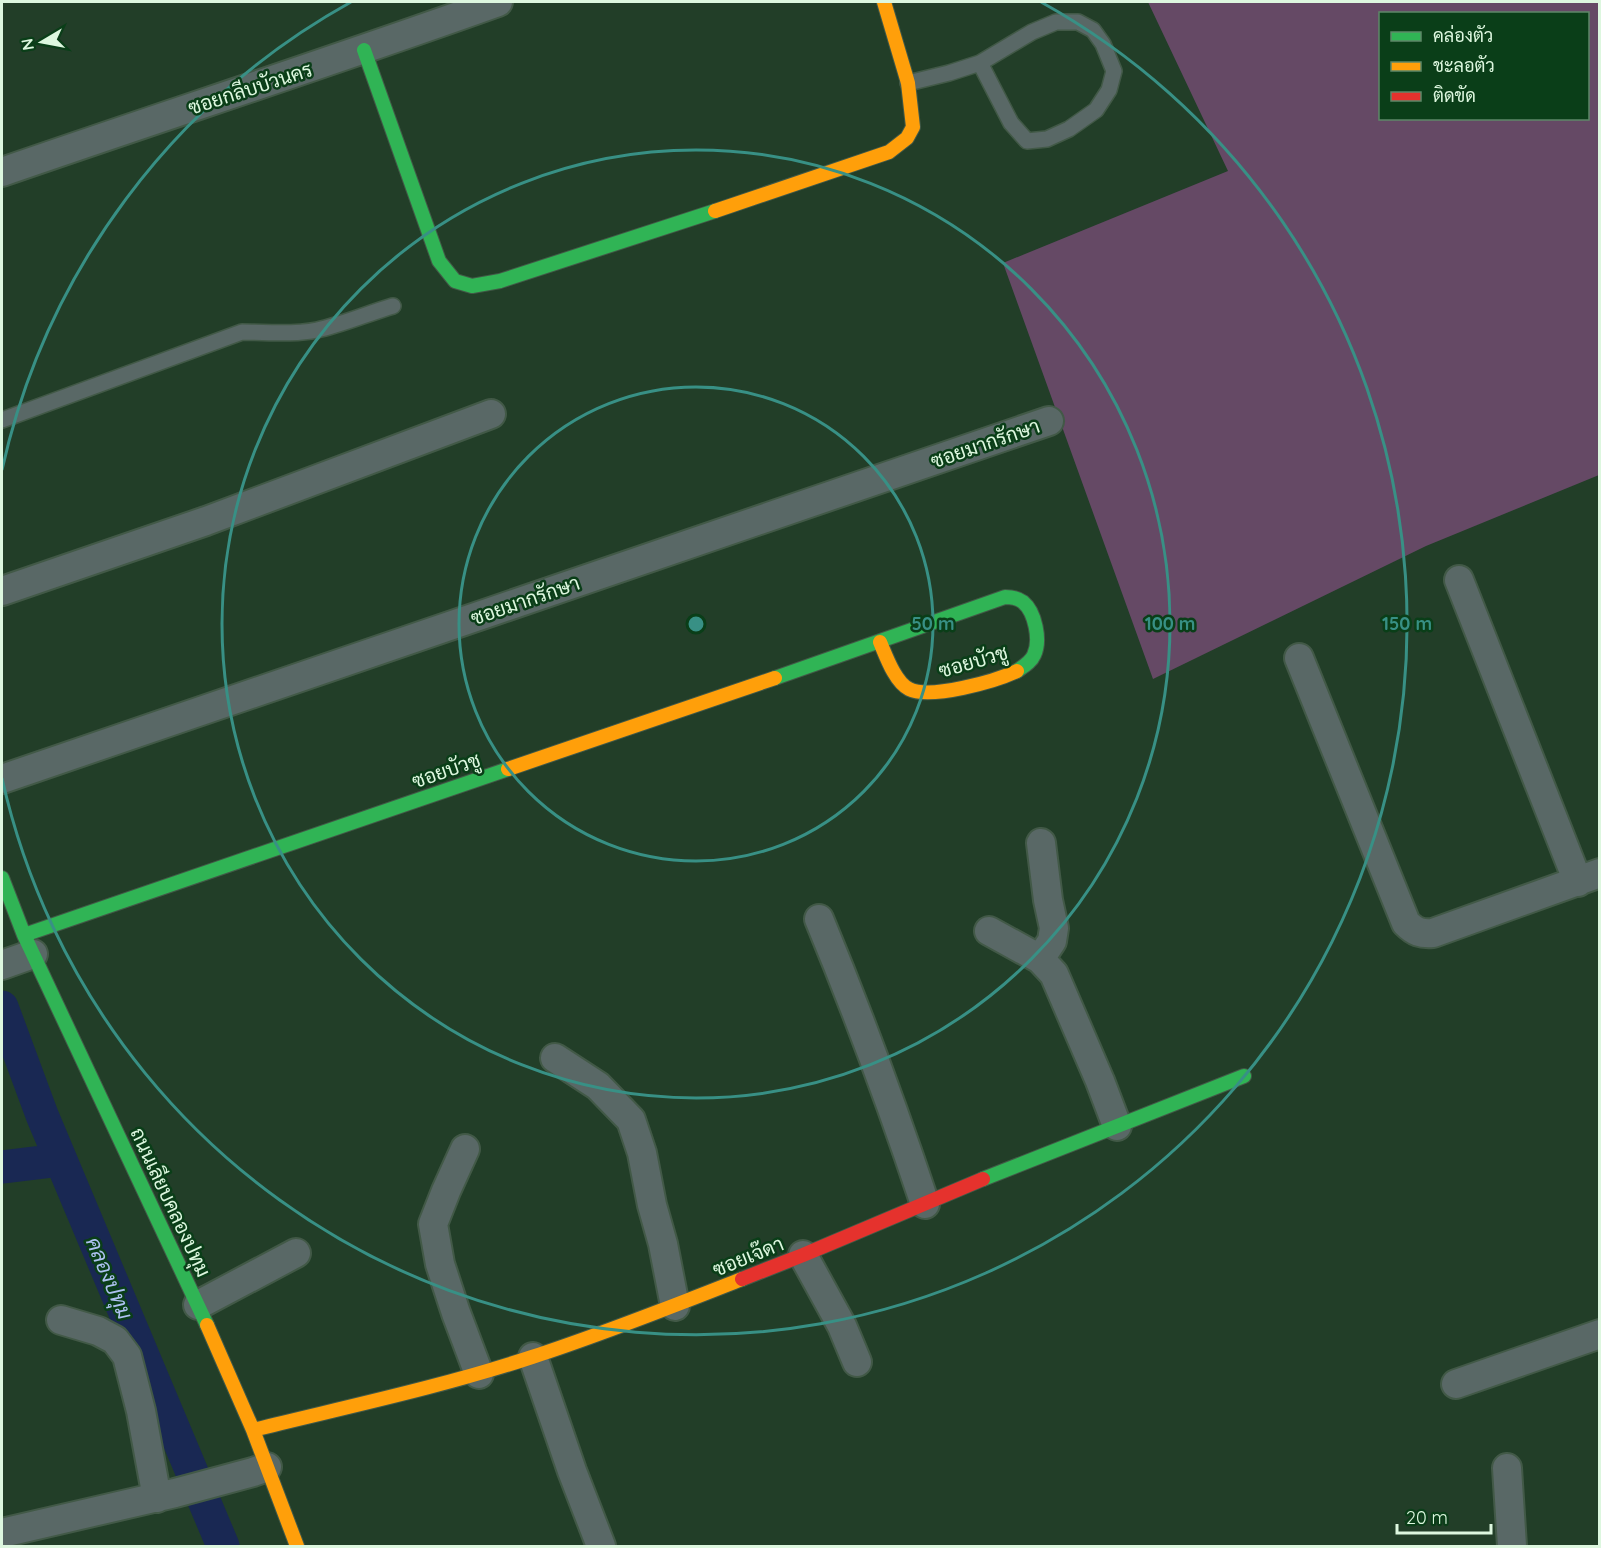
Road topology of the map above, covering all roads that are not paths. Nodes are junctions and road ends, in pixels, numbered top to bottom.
1 (498, 2) edge
2 (884, 2) edge
3 (364, 50) junction
4 (980, 63) junction
5 (908, 83) junction
6 (3, 168) edge
7 (393, 306) dead end
8 (491, 414) dead end
9 (2, 420) edge
10 (1049, 421) dead end
11 (1459, 580) dead end
12 (2, 591) edge
13 (880, 642) junction
14 (1299, 658) dead end
15 (2, 779) edge
16 (1041, 843) dead end
17 (2, 878) edge
18 (1589, 878) edge
19 (819, 919) dead end
20 (989, 932) dead end
21 (18, 954) edge
22 (1040, 960) junction
23 (555, 1058) dead end
24 (1244, 1077) dead end
25 (1117, 1126) junction
26 (465, 1149) dead end
27 (925, 1204) junction
28 (296, 1253) dead end
29 (803, 1255) junction
30 (198, 1305) junction
31 (675, 1306) junction
32 (61, 1320) dead end
33 (1599, 1334) edge
34 (533, 1358) junction
35 (856, 1362) dead end
36 (479, 1374) junction
37 (1456, 1384) dead end
38 (253, 1430) junction
39 (1507, 1468) dead end
40 (260, 1470) junction
41 (166, 1496) junction
42 (2, 1533) edge
43 (297, 1546) edge
44 (601, 1546) edge
45 (1512, 1546) edge

1 - 3 street, ซอยกลีบบัวนคร
2 - 5 street
3 - 5 street
3 - 6 street, ซอยกลีบบัวนคร
4 - 4 lane
4 - 5 lane
7 - 9 lane
8 - 12 street
10 - 15 street, ซอยมากรักษา
11 - 18 street
13 - 13 street, ซอยบัวชู
13 - 21 street, ซอยบัวชู
14 - 18 street
16 - 22 street
17 - 21 street, ถนนเลียบคลองปทุม
19 - 27 street
20 - 22 street
21 - 30 street, ถนนเลียบคลองปทุม
22 - 25 street
23 - 31 street
24 - 25 street, ซอยเจ๊ดา
25 - 27 street, ซอยเจ๊ดา
26 - 36 street
27 - 29 street, ซอยเจ๊ดา
28 - 30 street
29 - 31 street, ซอยเจ๊ดา
29 - 35 street
30 - 38 street, ถนนเลียบคลองปทุม
31 - 34 street, ซอยเจ๊ดา
32 - 41 street
33 - 37 street
34 - 36 street, ซอยเจ๊ดา
34 - 44 street
36 - 38 street, ซอยเจ๊ดา
38 - 40 street, ถนนเลียบคลองปทุม
39 - 45 street
40 - 41 street
40 - 43 street, ถนนเลียบคลองปทุม
41 - 42 street

